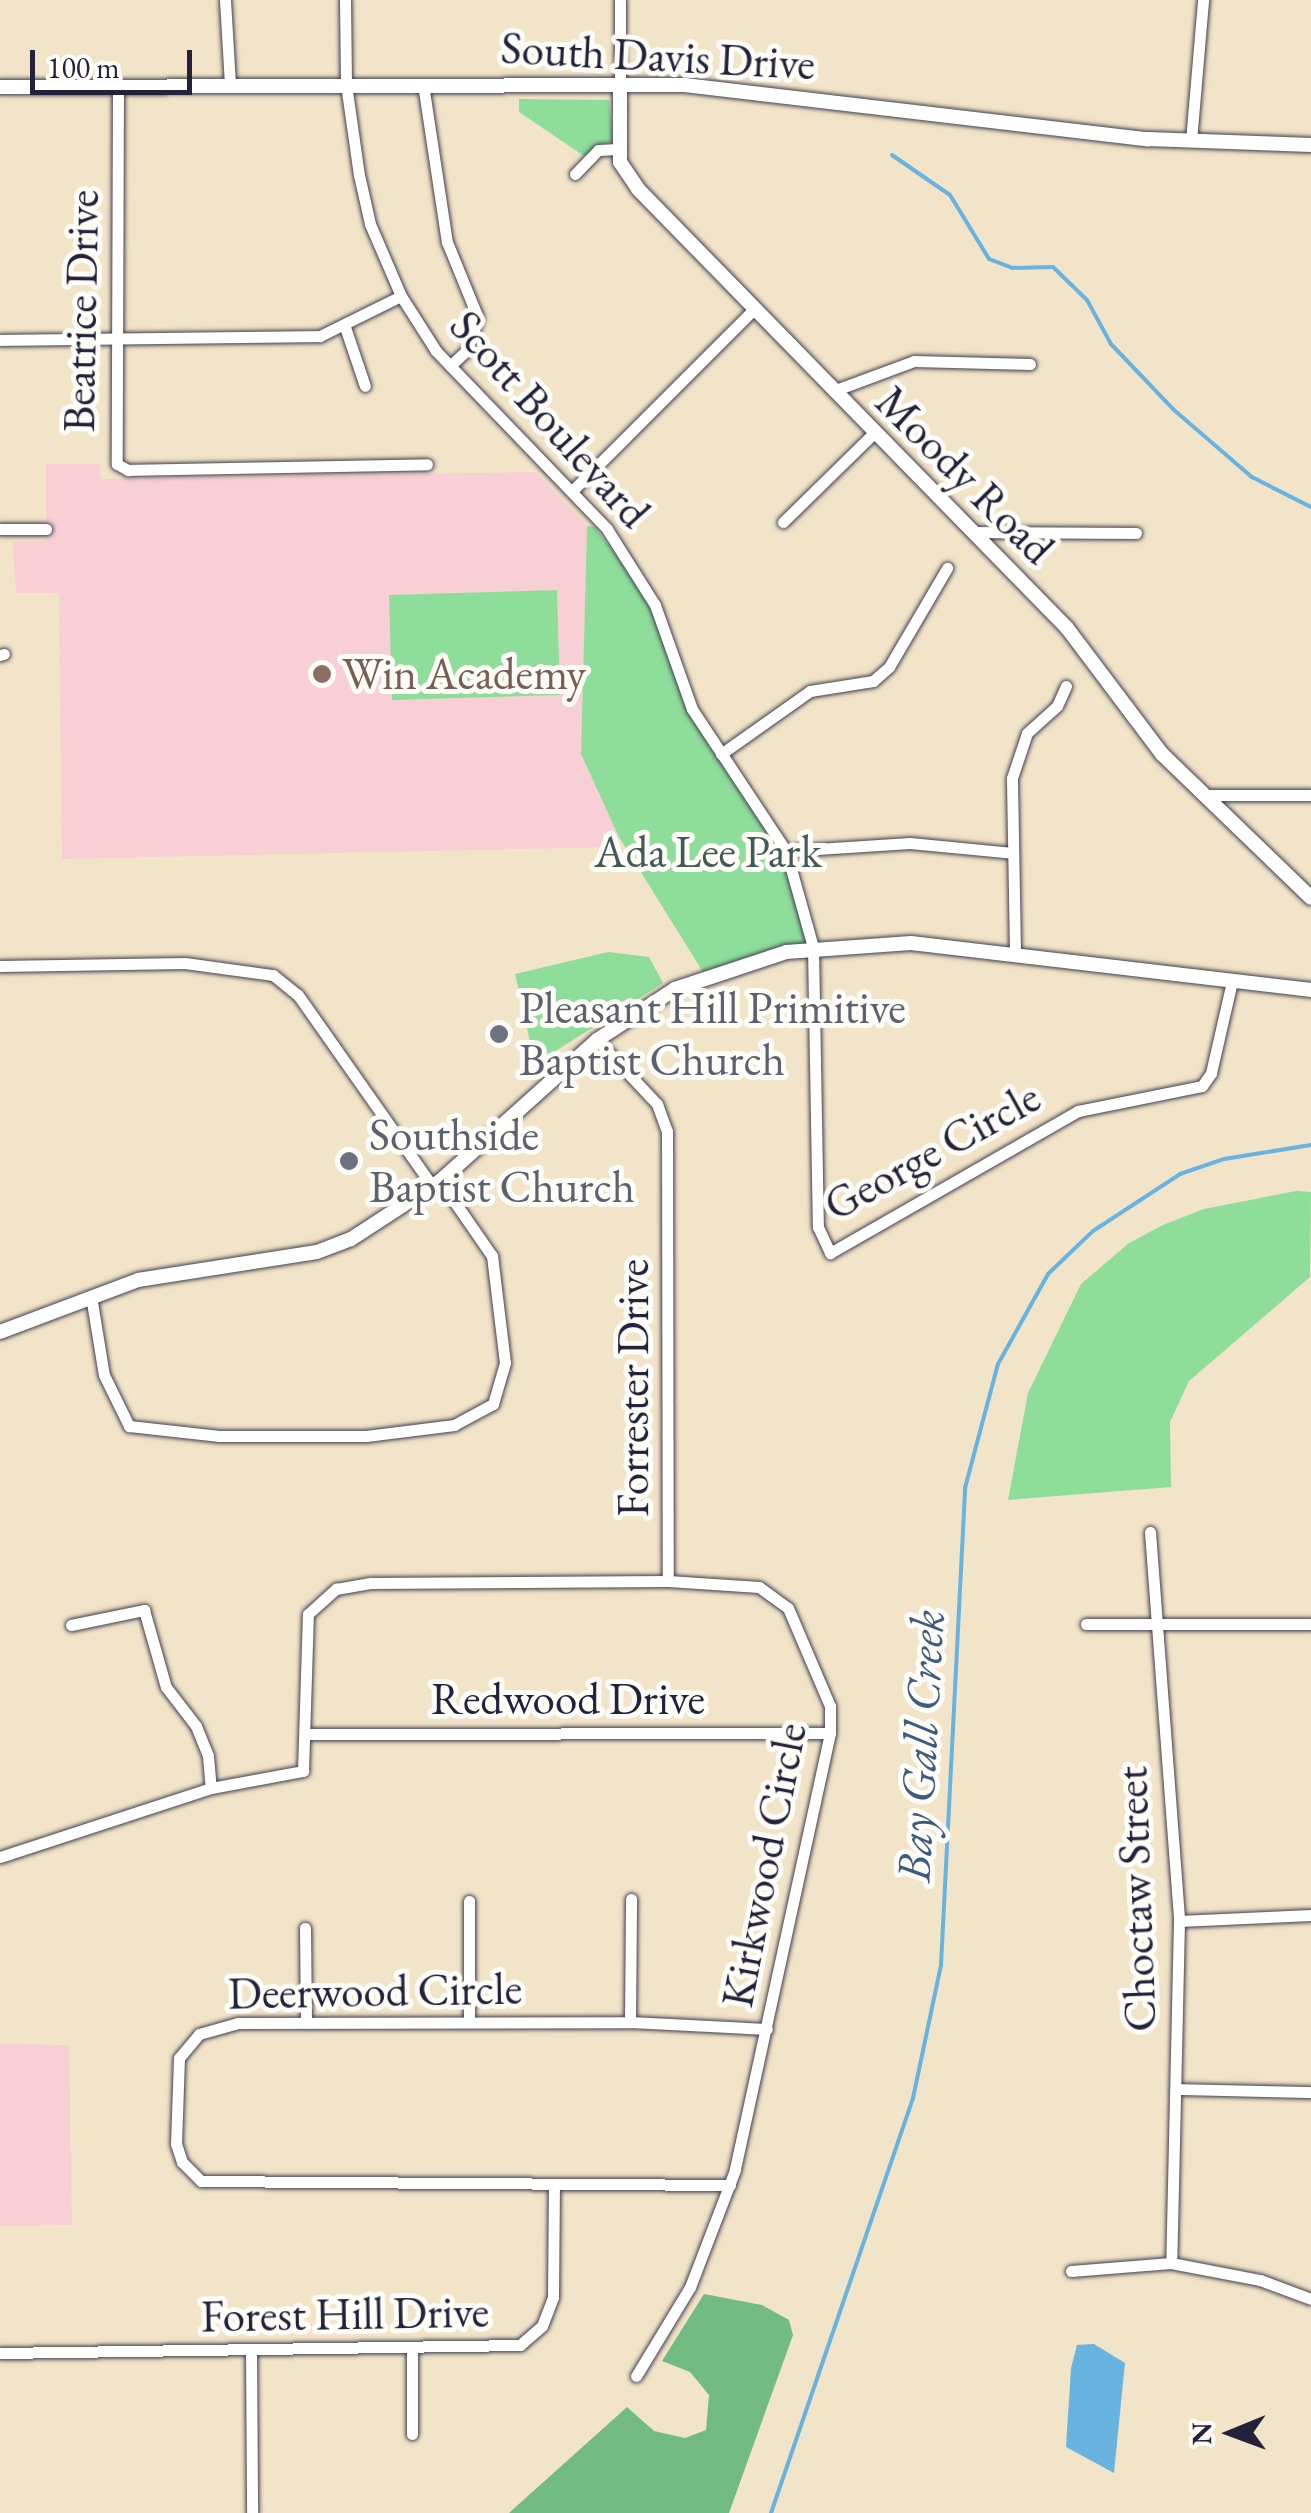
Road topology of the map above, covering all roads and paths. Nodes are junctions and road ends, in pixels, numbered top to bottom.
1 (225, 0) edge
2 (345, 0) edge
3 (620, 0) edge
4 (1203, 0) edge
5 (620, 83) junction
6 (230, 84) junction
7 (346, 84) junction
8 (423, 84) junction
9 (118, 86) junction
10 (0, 87) edge
11 (1191, 141) junction
12 (1311, 145) edge
13 (618, 149) junction
14 (575, 174) dead end
15 (401, 296) junction
16 (754, 309) junction
17 (345, 327) junction
18 (115, 338) junction
19 (0, 340) edge
20 (1030, 364) dead end
21 (450, 366) junction
22 (364, 386) dead end
23 (832, 391) junction
24 (873, 434) junction
25 (428, 464) dead end
26 (572, 491) junction
27 (783, 522) dead end
28 (46, 529) dead end
29 (0, 530) edge
30 (972, 532) junction
31 (1136, 533) dead end
32 (946, 568) dead end
33 (1066, 686) dead end
34 (721, 754) junction
35 (1203, 795) junction
36 (1311, 795) edge
37 (786, 851) junction
38 (1014, 853) junction
39 (1311, 898) edge
40 (813, 947) junction
41 (1015, 952) junction
42 (0, 966) edge
43 (1232, 981) junction
44 (1309, 991) edge
45 (597, 1040) junction
46 (436, 1184) junction
47 (91, 1296) junction
48 (0, 1332) edge
49 (1150, 1532) dead end
50 (668, 1581) junction
51 (1086, 1624) dead end
52 (1311, 1624) edge
53 (71, 1625) dead end
54 (1154, 1628) junction
55 (830, 1733) junction
56 (306, 1734) junction
57 (212, 1788) junction
58 (0, 1857) edge
59 (469, 1900) dead end
60 (631, 1900) dead end
61 (1311, 1915) edge
62 (1179, 1922) junction
63 (306, 1928) dead end
64 (469, 2021) junction
65 (306, 2022) junction
66 (630, 2022) junction
67 (767, 2029) junction
68 (1177, 2090) junction
69 (1311, 2092) edge
70 (554, 2186) junction
71 (730, 2186) junction
72 (1171, 2263) junction
73 (1071, 2272) dead end
74 (1311, 2299) edge
75 (412, 2350) junction
76 (251, 2351) junction
77 (0, 2353) edge
78 (636, 2376) dead end
79 (412, 2434) dead end
80 (252, 2513) edge

1 - 6 street
2 - 7 street, Scott Boulevard
3 - 5 street
4 - 11 street
5 - 8 street, South Davis Drive
5 - 11 street, South Davis Drive
5 - 13 street
6 - 7 street, South Davis Drive
6 - 9 street, South Davis Drive
7 - 8 street, South Davis Drive
7 - 15 street, Scott Boulevard
8 - 21 street
9 - 10 street, South Davis Drive
9 - 18 street, Beatrice Drive
11 - 12 street, South Davis Drive
13 - 14 street
13 - 16 street, Moody Road
15 - 17 street
15 - 21 street, Scott Boulevard
16 - 23 street, Moody Road
16 - 26 street
17 - 18 street
17 - 22 street
18 - 19 street
18 - 25 street, Beatrice Drive
20 - 23 street
21 - 26 street, Scott Boulevard
23 - 24 street, Moody Road
24 - 27 street
24 - 30 street, Moody Road
26 - 34 street, Scott Boulevard
28 - 29 street
30 - 31 street
30 - 35 street, Moody Road
32 - 34 street
33 - 38 street
34 - 37 street, Scott Boulevard
35 - 36 street
35 - 39 street, Moody Road
37 - 38 street
37 - 40 street, Scott Boulevard
38 - 41 street
40 - 41 street
40 - 43 street, George Circle
40 - 45 street
41 - 43 street
42 - 46 street
43 - 44 street
45 - 46 street
45 - 50 street, Forrester Drive
46 - 47 street
46 - 47 street
47 - 48 street
49 - 54 street, Choctaw Street
50 - 55 street, Kirkwood Circle
50 - 56 street, Kirkwood Circle
51 - 54 street
52 - 54 street
53 - 57 street
54 - 62 street, Choctaw Street
55 - 56 street, Redwood Drive
55 - 67 street, Kirkwood Circle
56 - 57 street
57 - 58 street
59 - 64 street
60 - 66 street
61 - 62 street
62 - 68 street, Choctaw Street
63 - 65 street
64 - 65 street, Deerwood Circle
64 - 66 street, Deerwood Circle
65 - 70 street, Deerwood Circle
66 - 67 street, Deerwood Circle
67 - 71 street, Kirkwood Circle
68 - 69 street
68 - 72 street, Choctaw Street
70 - 71 street, Deerwood Circle
70 - 75 street, Forest Hill Drive
71 - 78 street, Kirkwood Circle
72 - 73 street
72 - 74 street
75 - 76 street, Forest Hill Drive
75 - 79 street
76 - 77 street, Forest Hill Drive
76 - 80 street

